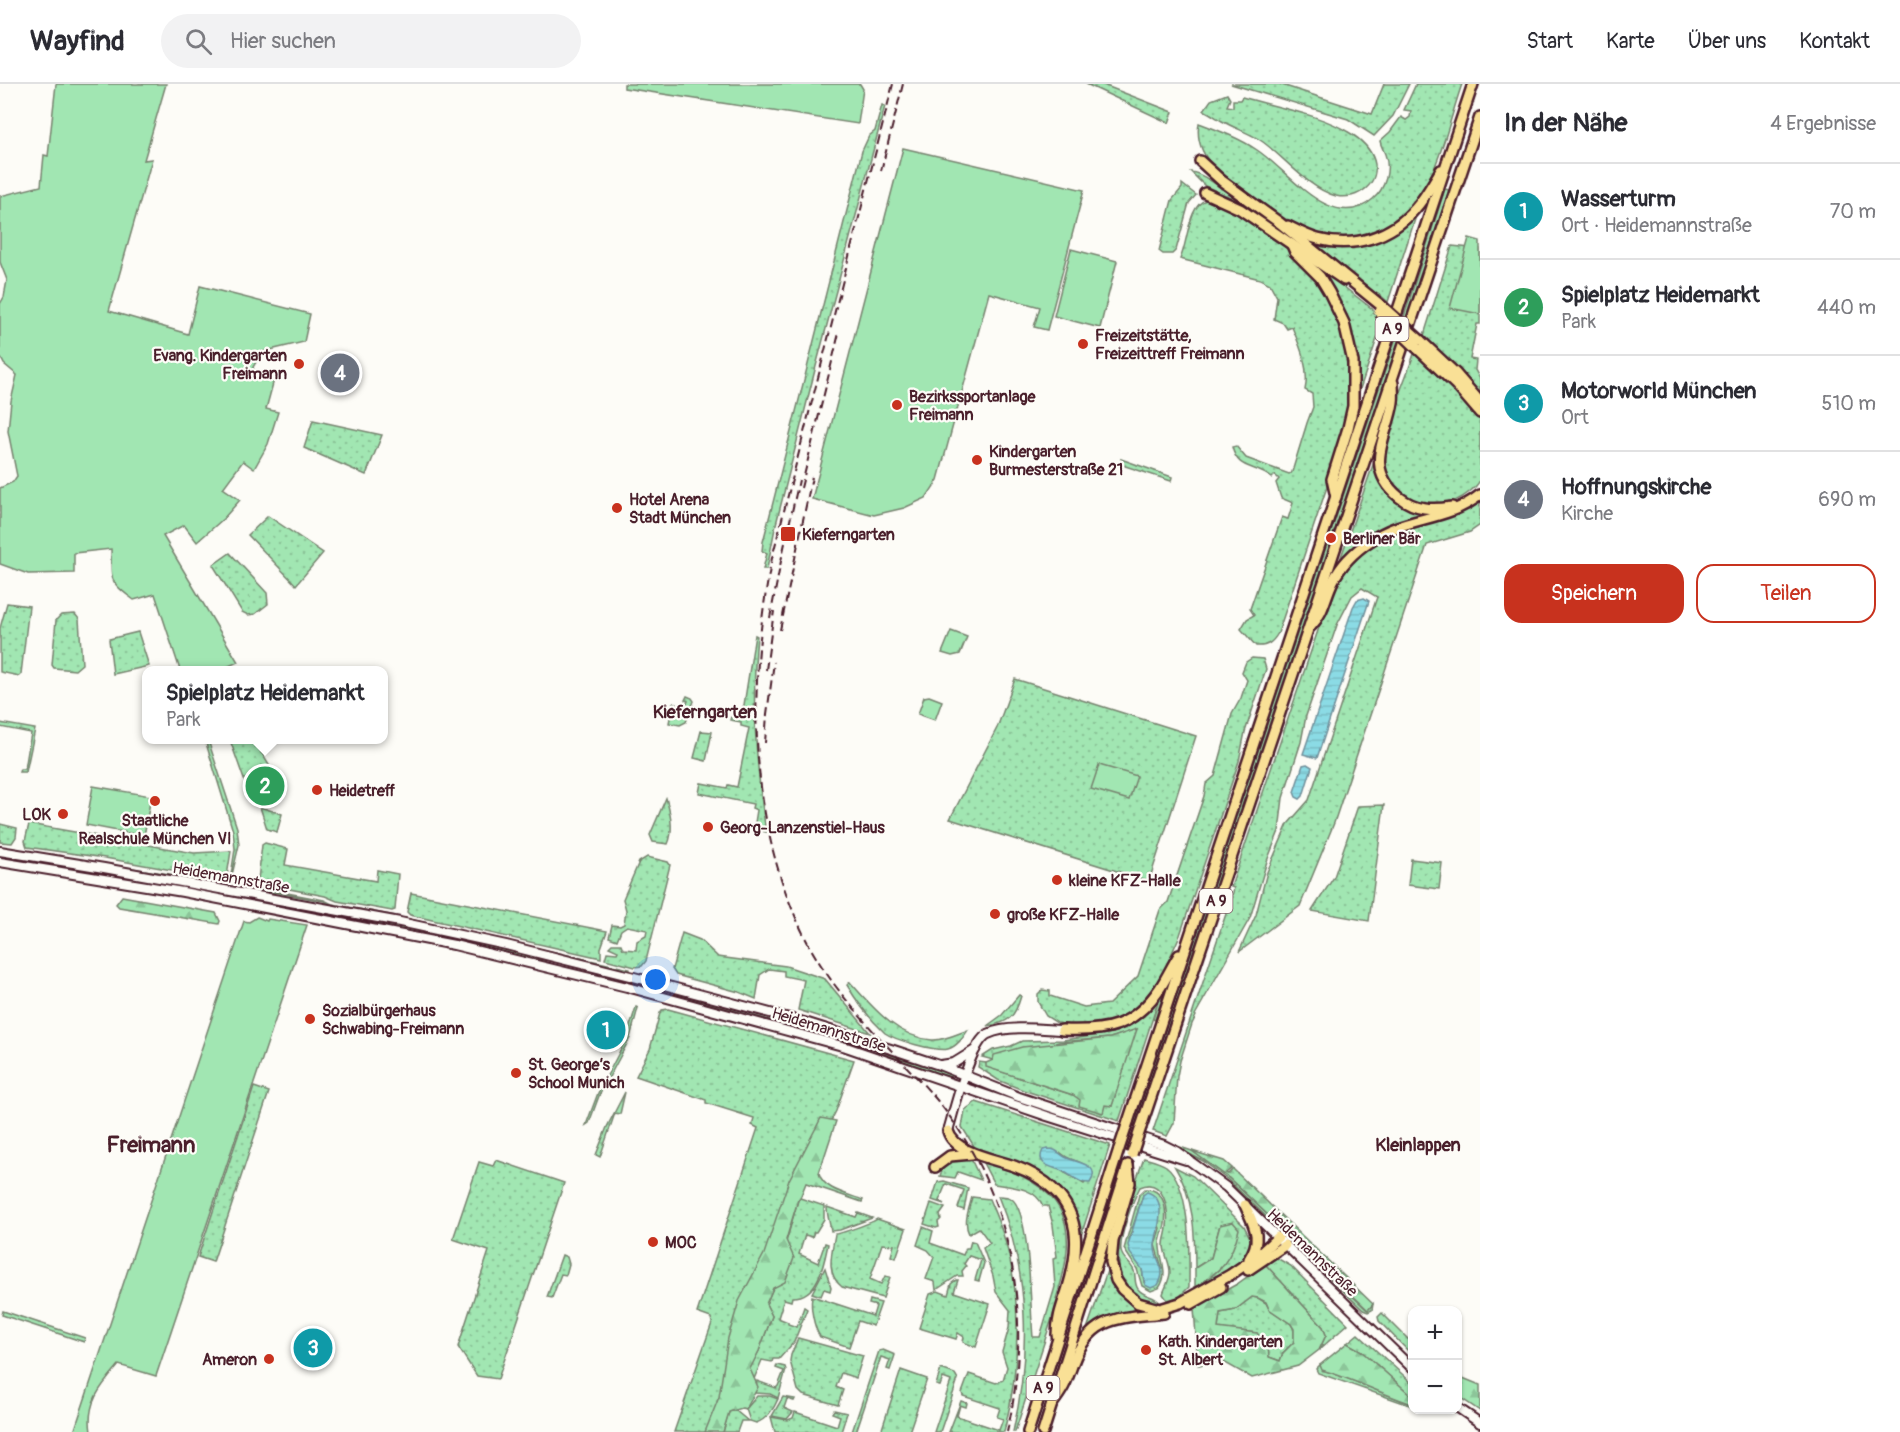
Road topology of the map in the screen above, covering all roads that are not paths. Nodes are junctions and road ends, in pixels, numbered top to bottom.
1 (1473, 84) edge
2 (1480, 117) edge
3 (1448, 160) junction
4 (1200, 161) dead end
5 (1205, 193) dead end
6 (1280, 223) junction
7 (1292, 245) junction
8 (1381, 309) junction
9 (1418, 344) junction
10 (1393, 378) junction
11 (1480, 402) edge
12 (1480, 413) edge
13 (1480, 486) edge
14 (1480, 495) edge
15 (1336, 497) junction
16 (1309, 627) junction
17 (0, 851) edge
18 (0, 862) edge
19 (456, 935) junction
20 (454, 945) junction
21 (1185, 946) junction
22 (1062, 1029) joint
23 (869, 1042) junction
24 (975, 1050) junction
25 (865, 1054) junction
26 (939, 1065) junction
27 (965, 1076) junction
28 (961, 1086) junction
29 (948, 1131) joint
30 (1120, 1145) junction
31 (974, 1154) junction
32 (1190, 1161) junction
33 (1128, 1165) junction
34 (935, 1167) dead end
35 (1245, 1205) junction
36 (1278, 1237) junction
37 (1286, 1245) junction
38 (1246, 1264) junction
39 (1204, 1293) junction
40 (1181, 1306) junction
41 (1058, 1343) junction
42 (1408, 1363) edge
43 (1052, 1404) junction
44 (1462, 1411) edge
45 (1480, 1424) edge
46 (1028, 1432) edge
47 (1043, 1432) edge

1 - 3 highway, A 9
2 - 10 highway, A 9
3 - 6 highway
3 - 15 highway, A 9
4 - 6 highway
5 - 7 highway
6 - 8 highway
7 - 8 highway
7 - 15 highway
8 - 9 highway, bridge
9 - 11 highway
9 - 12 highway
10 - 13 highway
10 - 16 highway, A 9
14 - 16 highway
15 - 21 highway, A 9
16 - 33 highway, A 9, bridge
17 - 19 main road, Heidemannstraße
18 - 20 main road, Heidemannstraße
19 - 20 main road
19 - 23 main road, Heidemannstraße
20 - 25 main road, Heidemannstraße
21 - 22 highway
21 - 30 highway, A 9, bridge
22 - 24 main road
23 - 25 main road
23 - 26 main road, Heidemannstraße
24 - 26 main road
24 - 27 main road
25 - 28 main road, Heidemannstraße
26 - 27 main road, Heidemannstraße
27 - 28 main road
27 - 32 main road, Heidemannstraße
28 - 29 main road
28 - 30 main road, Heidemannstraße
29 - 31 highway
30 - 32 main road, Heidemannstraße
30 - 41 highway, A 9
31 - 34 highway
31 - 41 highway
32 - 35 main road, Heidemannstraße
33 - 40 highway
33 - 43 highway, A 9
35 - 36 main road, Heidemannstraße
35 - 38 highway
36 - 37 main road, Heidemannstraße
36 - 38 highway
37 - 39 highway
37 - 42 main road, Heidemannstraße
38 - 39 highway
39 - 40 highway
40 - 43 highway
41 - 46 highway, A 9
43 - 47 highway, A 9
44 - 45 main road

